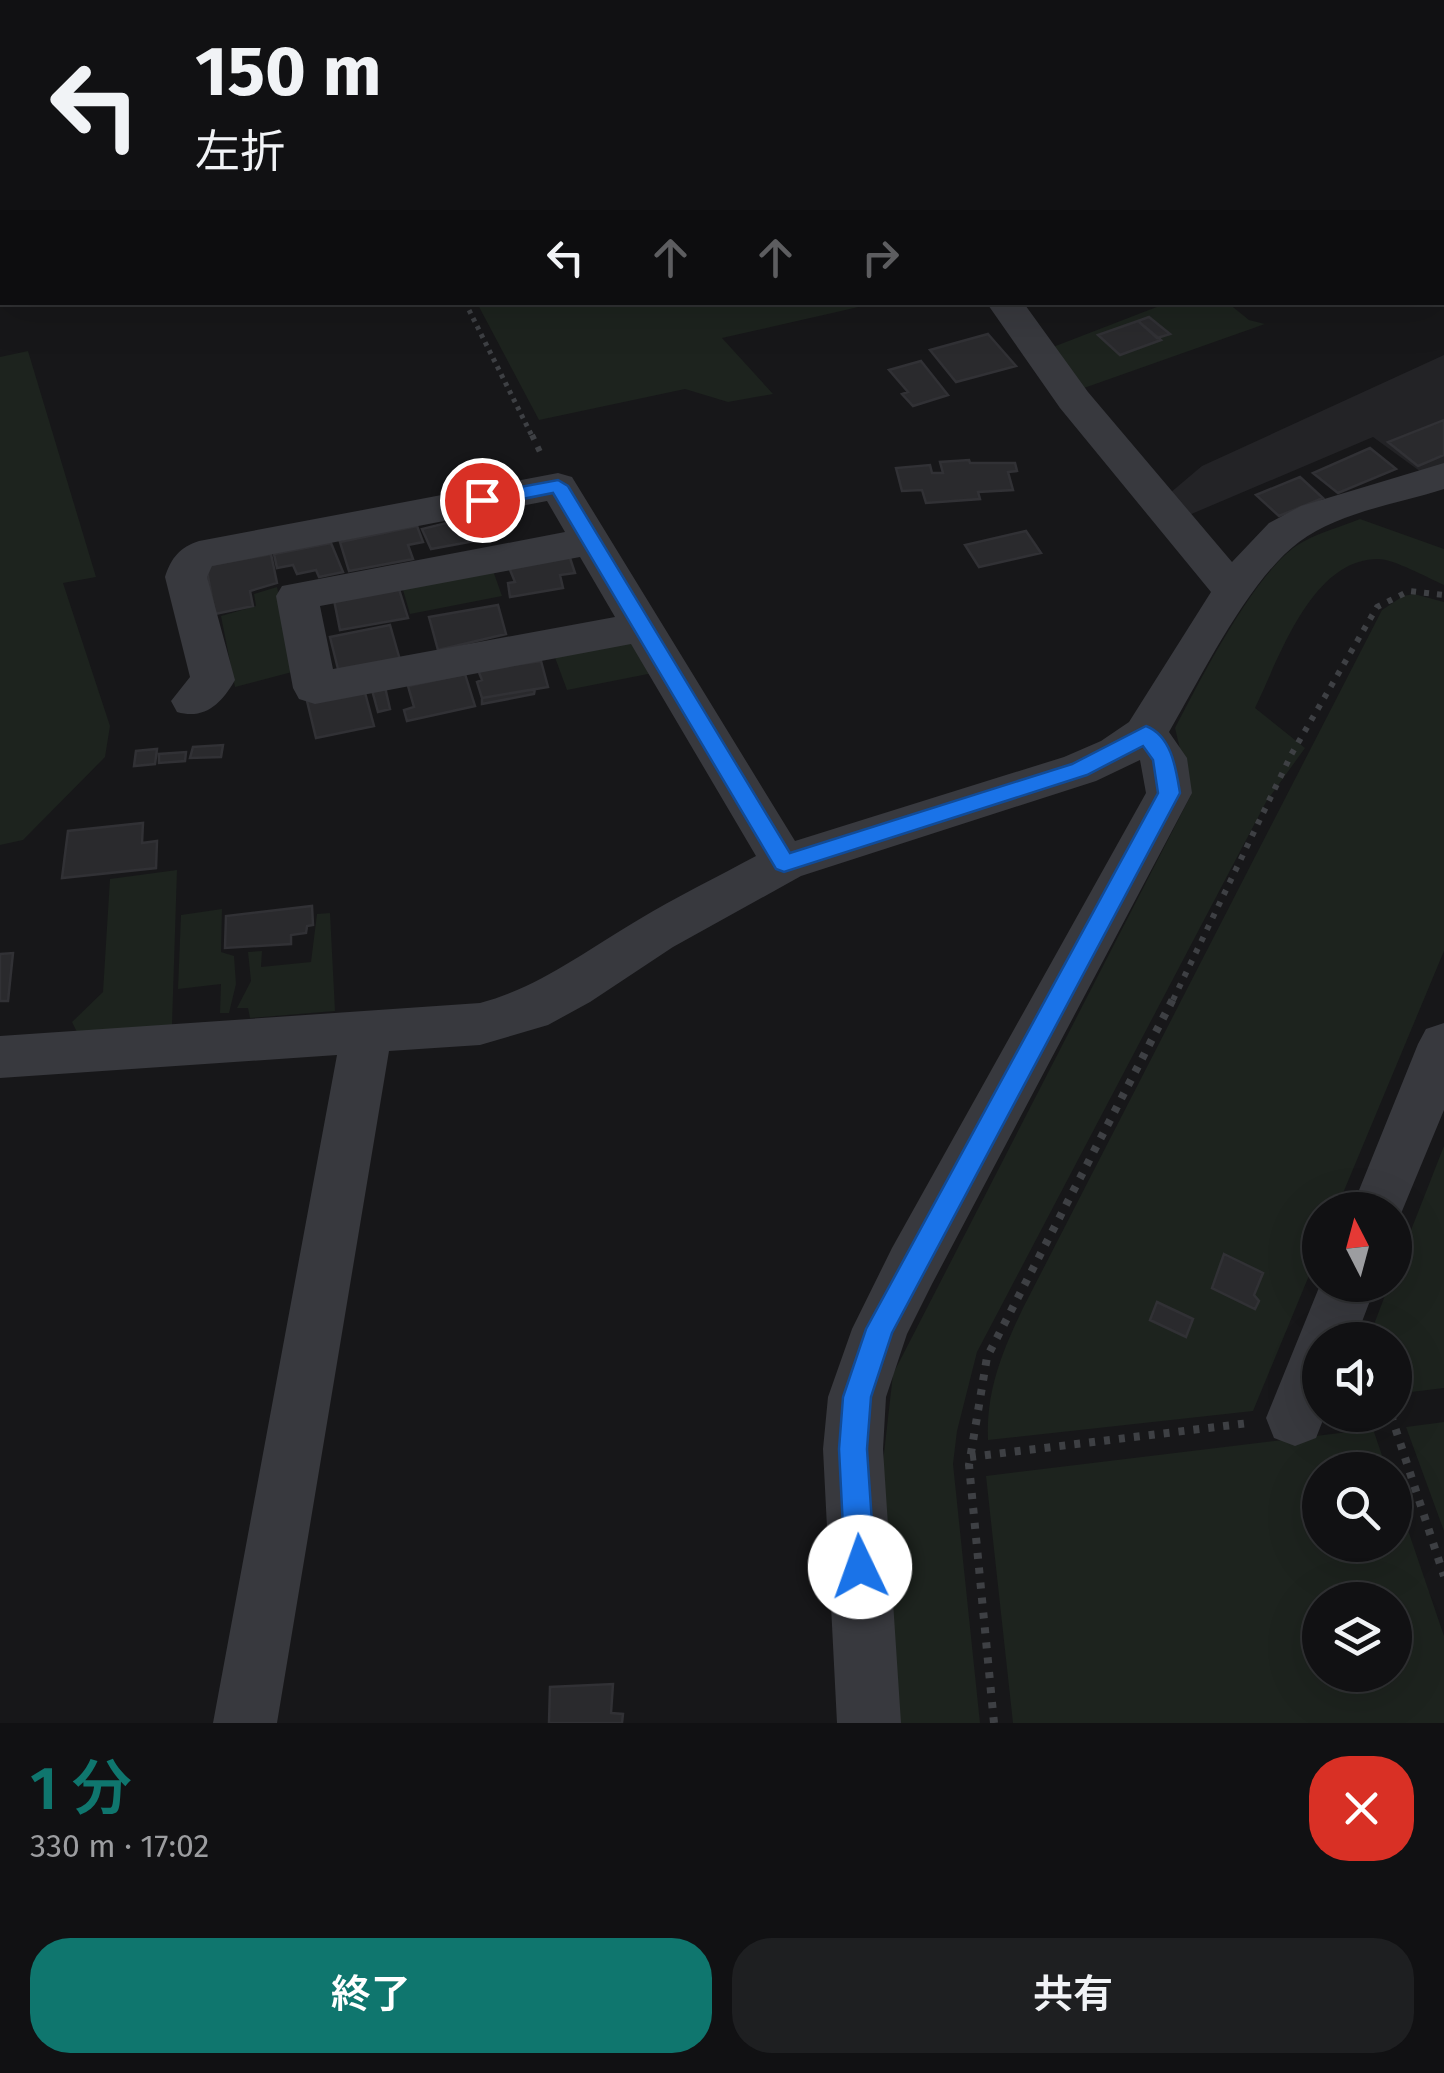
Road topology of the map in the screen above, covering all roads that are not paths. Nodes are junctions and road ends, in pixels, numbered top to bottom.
1 (1006, 305) edge
2 (1444, 476) edge
3 (592, 540) junction
4 (1233, 591) junction
5 (644, 627) junction
6 (194, 701) dead end
7 (1146, 734) junction
8 (784, 863) junction
9 (367, 1031) junction
10 (1444, 1044) edge
11 (0, 1057) edge
12 (1385, 1192) edge
13 (1302, 1401) edge
14 (1295, 1418) road end
15 (246, 1723) edge
16 (869, 1723) edge

1 - 4 street
2 - 4 street
3 - 5 street
3 - 5 street
3 - 6 street
4 - 7 street
5 - 8 street
7 - 8 street
7 - 16 street
8 - 9 street
9 - 11 street
9 - 15 street
10 - 12 street
13 - 14 street

